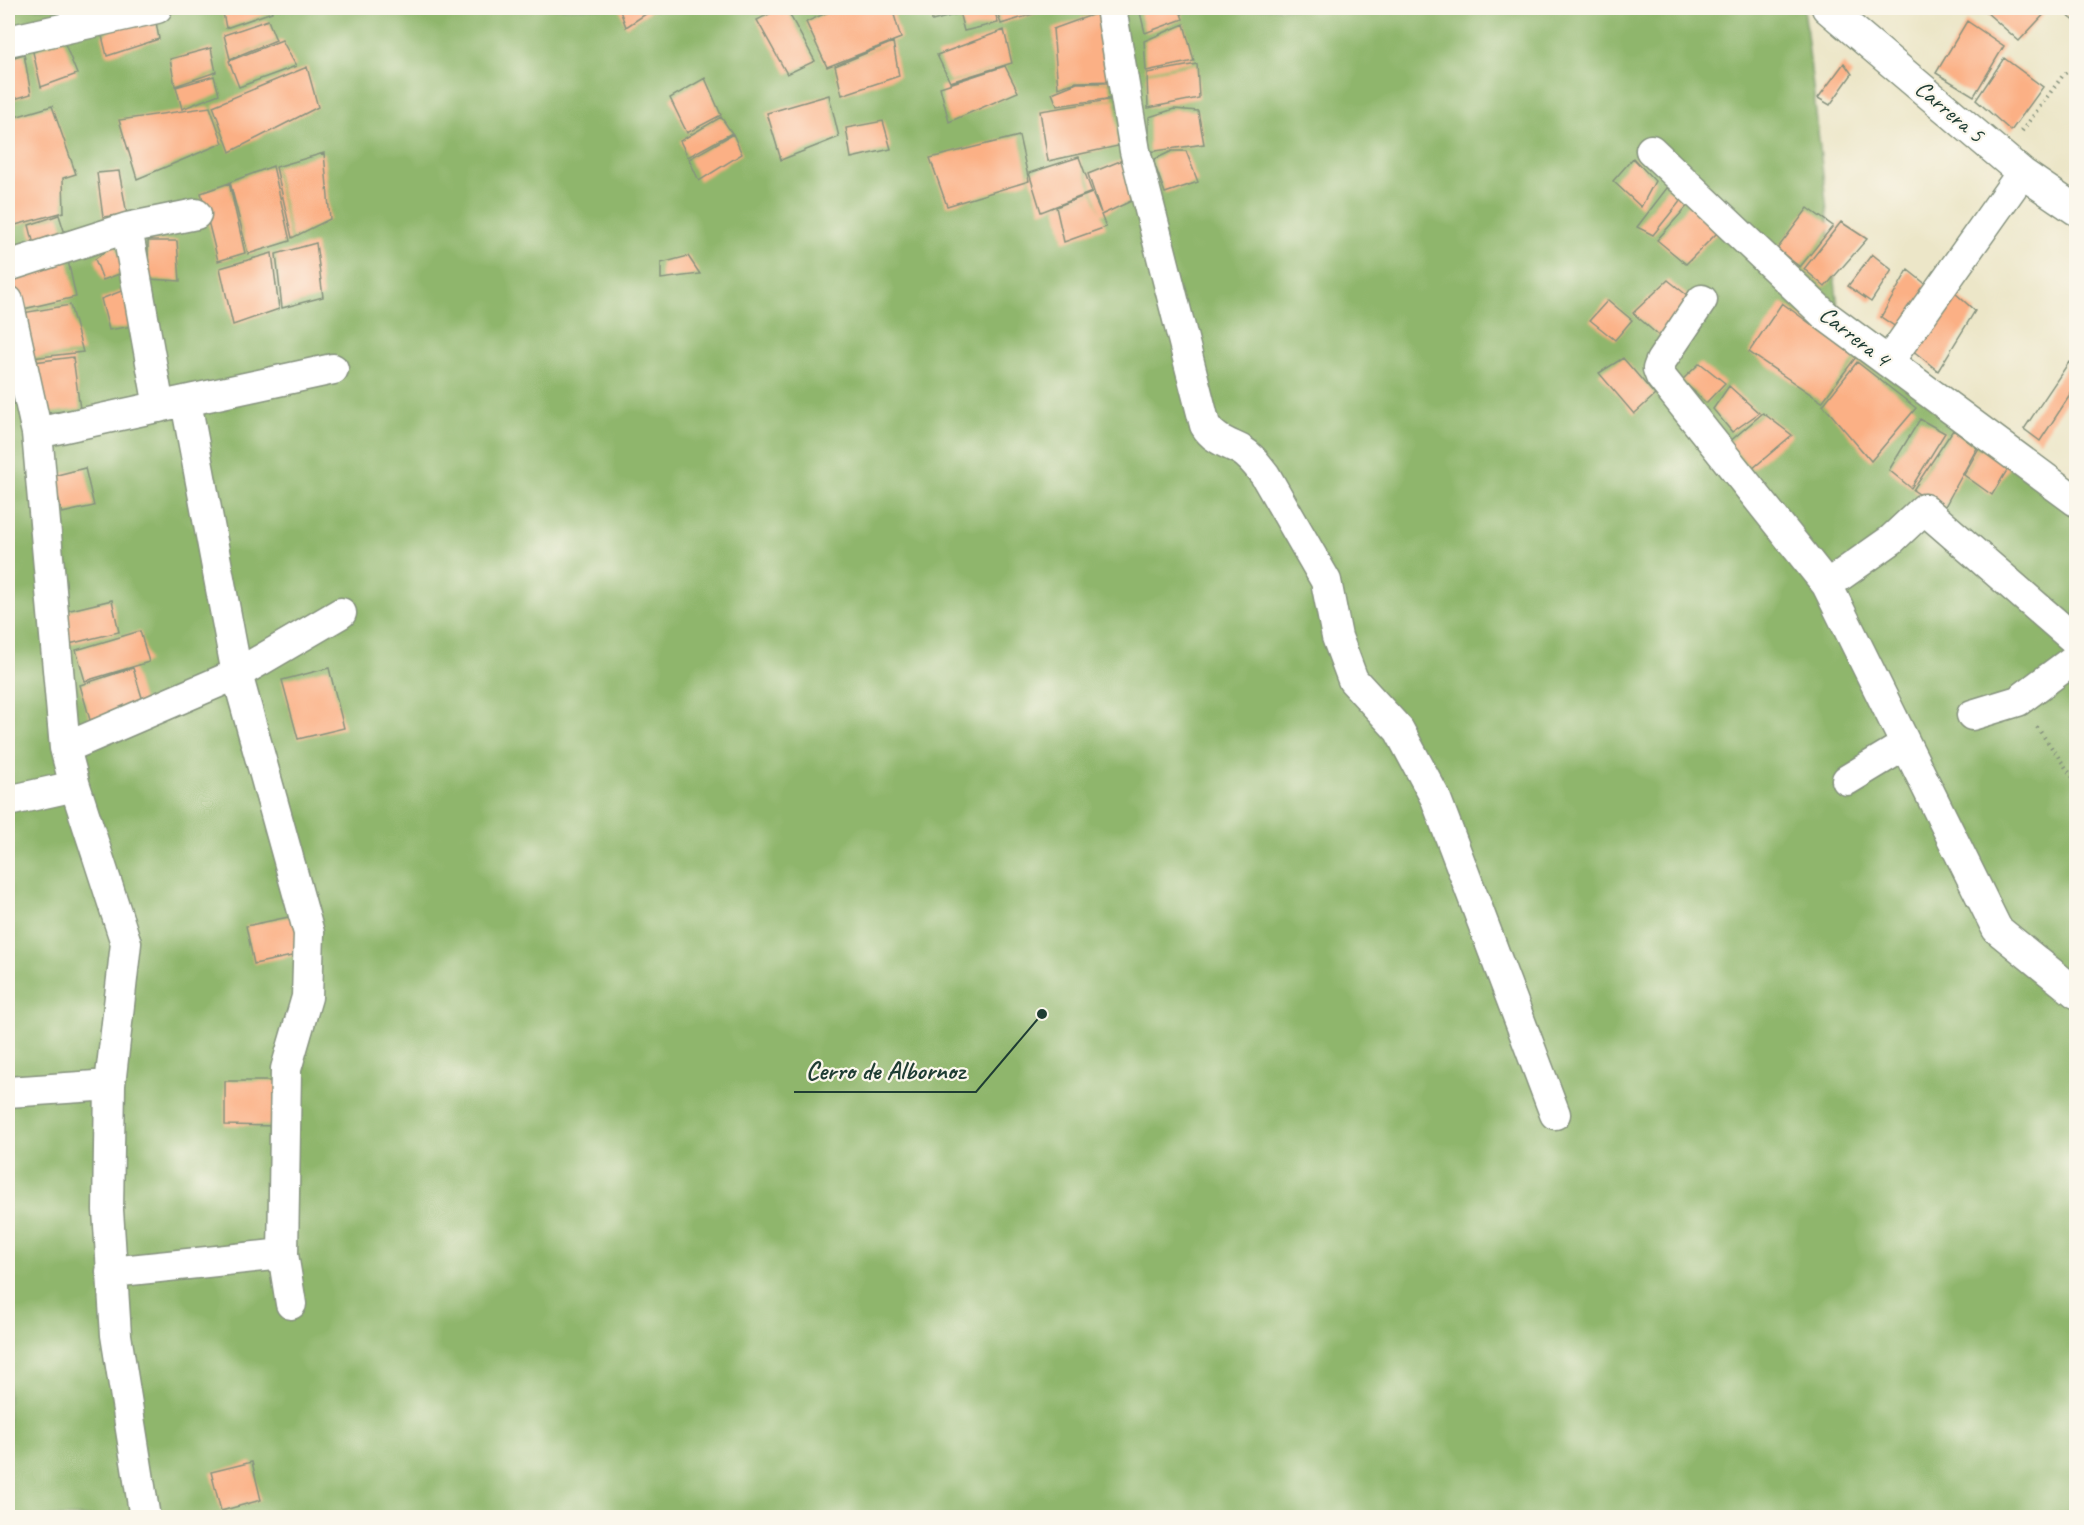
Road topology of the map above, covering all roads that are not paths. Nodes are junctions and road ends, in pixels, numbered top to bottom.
1 (158, 8) edge
2 (1111, 8) edge
3 (1827, 8) edge
4 (8, 41) edge
5 (1651, 150) dead end
6 (2013, 164) junction
7 (2076, 210) edge
8 (196, 214) dead end
9 (127, 228) junction
10 (8, 266) edge
11 (1702, 300) dead end
12 (8, 301) edge
13 (1888, 362) junction
14 (333, 369) dead end
15 (172, 405) junction
16 (38, 433) junction
17 (2076, 501) edge
18 (1827, 585) junction
19 (341, 614) dead end
20 (2076, 641) edge
21 (2076, 658) edge
22 (237, 675) junction
23 (1972, 715) dead end
24 (1905, 745) junction
25 (65, 748) junction
26 (1847, 780) dead end
27 (75, 786) junction
28 (8, 801) edge
29 (2076, 993) edge
30 (110, 1085) junction
31 (8, 1092) edge
32 (1555, 1114) dead end
33 (284, 1254) junction
34 (111, 1272) junction
35 (291, 1304) dead end
36 (145, 1518) edge

1 - 4 street
2 - 32 street
3 - 6 street, Carrera 5
5 - 13 street, Carrera 4
6 - 7 street, Carrera 5
6 - 13 street
8 - 9 street
9 - 10 street
9 - 15 street
11 - 18 street
12 - 16 street
13 - 17 street, Carrera 4
14 - 15 street
15 - 16 street
15 - 22 street
16 - 25 street
18 - 20 street
18 - 24 street
19 - 22 street
21 - 23 street
22 - 25 street
22 - 33 street
24 - 26 street
24 - 29 street
25 - 27 street
27 - 28 street
27 - 30 street
30 - 31 street
30 - 34 street
33 - 34 street
33 - 35 street
34 - 36 street

